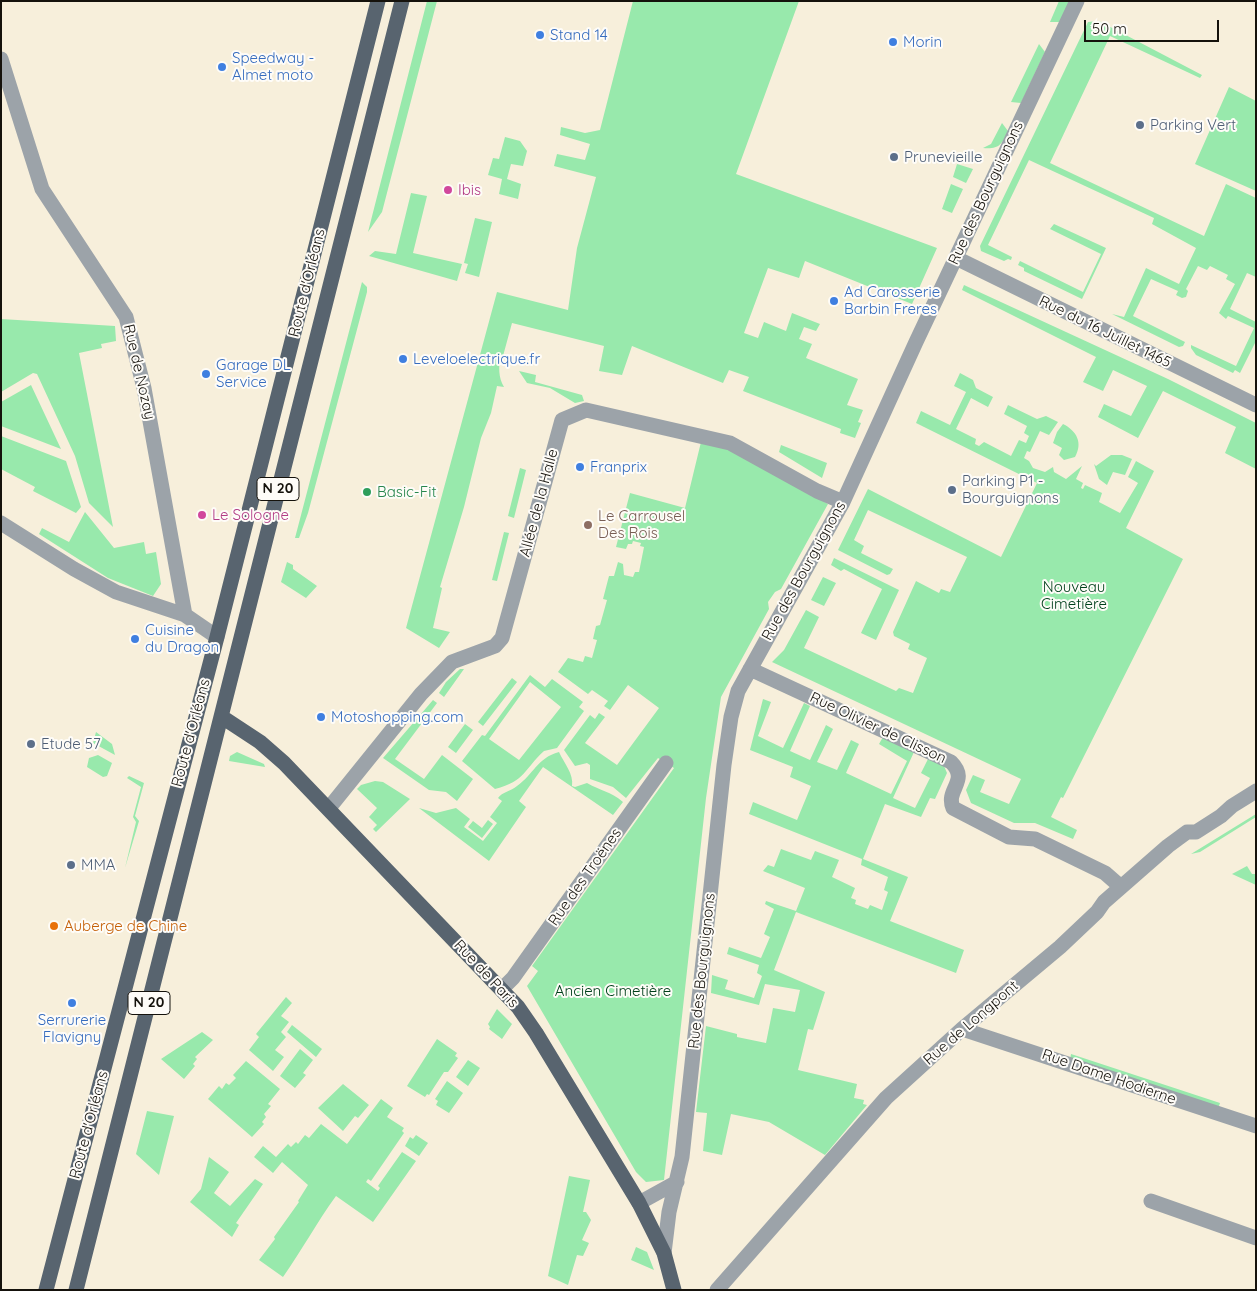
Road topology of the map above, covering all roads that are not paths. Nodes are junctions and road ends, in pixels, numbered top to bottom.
1 (378, 1) edge
2 (402, 1) edge
3 (1077, 1) edge
4 (1, 59) edge
5 (956, 258) junction
6 (1256, 406) edge
7 (843, 502) junction
8 (1, 523) edge
9 (185, 615) junction
10 (217, 637) junction
11 (750, 669) junction
12 (222, 717) junction
13 (666, 763) dead end
14 (1256, 791) edge
15 (329, 808) junction
16 (1121, 887) junction
17 (502, 989) junction
18 (962, 1029) junction
19 (1256, 1126) edge
20 (677, 1182) junction
21 (1152, 1201) dead end
22 (639, 1202) junction
23 (1256, 1238) edge
24 (664, 1253) junction
25 (46, 1290) edge
26 (76, 1290) edge
27 (674, 1290) edge
28 (717, 1290) edge

1 - 10 main road, Route d'Orléans / N 20
2 - 12 main road, Route d'Orléans / N 20
3 - 5 street, Rue des Bourguignons
4 - 9 street, Rue de Nozay
5 - 6 street, Rue du 16 Juillet 1465
5 - 7 street, Rue des Bourguignons
7 - 11 street, Rue des Bourguignons
7 - 15 street, Allée de la Halle
8 - 9 street
9 - 10 street
10 - 25 main road, Route d'Orléans / N 20
11 - 16 street, Rue Olivier de Clisson
11 - 20 street, Rue des Bourguignons
12 - 15 main road, Rue de Paris
12 - 26 main road, Route d'Orléans / N 20
13 - 17 street, Rue des Troënes
14 - 16 street, Rue de Longpont
15 - 17 main road, Rue de Paris
16 - 18 street, Rue de Longpont
17 - 22 main road, Rue de Paris
18 - 19 street, Rue Dame Hodierne
18 - 28 street, Rue de Longpont
20 - 22 street
20 - 24 street, Rue des Bourguignons
21 - 23 street
22 - 24 main road, Rue de Paris
24 - 27 main road, Rue de Paris

